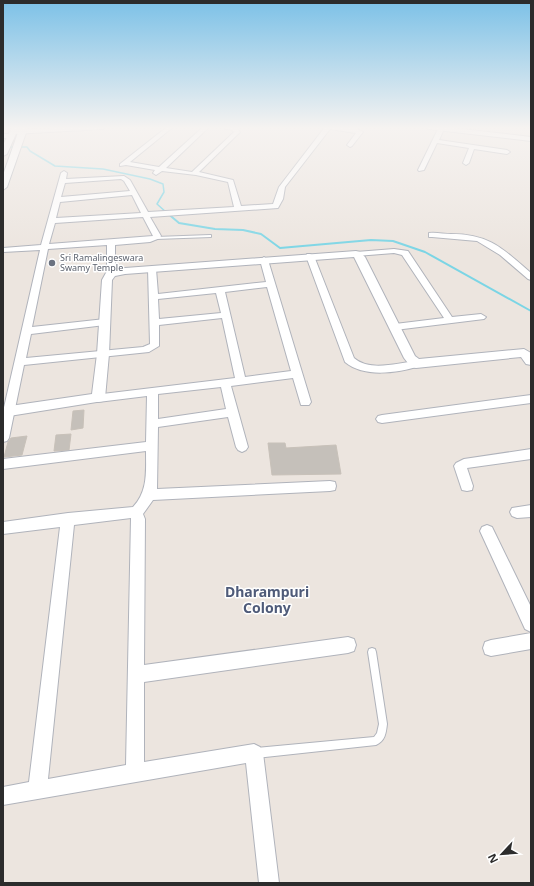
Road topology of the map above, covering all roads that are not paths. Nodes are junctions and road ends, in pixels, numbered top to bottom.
1 (148, 168) edge
2 (200, 168) edge
3 (296, 168) edge
4 (160, 170) junction
5 (6, 173) edge
6 (64, 173) dead end
7 (195, 173) junction
8 (154, 175) dead end
9 (62, 181) junction
10 (3, 186) edge
11 (134, 194) junction
12 (57, 200) junction
13 (238, 208) junction
14 (146, 214) junction
15 (51, 220) junction
16 (432, 235) dead end
17 (210, 236) dead end
18 (156, 238) junction
19 (111, 243) junction
20 (44, 246) junction
21 (3, 250) edge
22 (356, 254) junction
23 (310, 256) junction
24 (264, 260) junction
25 (152, 269) junction
26 (111, 273) junction
27 (531, 277) edge
28 (271, 284) junction
29 (220, 290) junction
30 (153, 297) junction
31 (226, 315) junction
32 (481, 318) dead end
33 (450, 321) junction
34 (105, 322) junction
35 (155, 322) junction
36 (395, 327) junction
37 (27, 331) junction
38 (103, 354) junction
39 (529, 355) edge
40 (20, 362) junction
41 (416, 364) junction
42 (297, 374) junction
43 (241, 381) junction
44 (225, 383) junction
45 (153, 392) junction
46 (98, 398) junction
47 (531, 399) edge
48 (305, 402) dead end
49 (6, 412) edge
50 (233, 412) junction
51 (382, 419) dead end
52 (152, 424) junction
53 (3, 438) edge
54 (152, 446) junction
55 (242, 447) dead end
56 (531, 454) edge
57 (3, 464) edge
58 (330, 486) dead end
59 (467, 486) dead end
60 (150, 495) junction
61 (531, 511) edge
62 (517, 512) dead end
63 (136, 513) junction
64 (68, 519) junction
65 (3, 528) edge
66 (487, 532) dead end
67 (531, 624) edge
68 (531, 641) edge
69 (348, 645) dead end
70 (491, 648) dead end
71 (372, 652) dead end
72 (135, 675) junction
73 (254, 753) junction
74 (135, 773) junction
75 (37, 790) junction
76 (3, 796) edge
77 (269, 883) edge

1 - 4 street
2 - 7 street
3 - 13 street
4 - 7 street
4 - 8 street
5 - 10 street
6 - 9 street
7 - 13 street
9 - 11 street
9 - 12 street
11 - 12 street
11 - 14 street
12 - 15 street
13 - 14 street
14 - 15 street
14 - 18 street
15 - 20 street
16 - 27 street
17 - 18 lane
18 - 19 street
19 - 20 street
19 - 26 street
20 - 21 street
20 - 37 street
22 - 23 street
22 - 33 street
22 - 36 street
23 - 24 street
23 - 41 street
24 - 25 street
24 - 28 street
25 - 26 street
25 - 30 street
26 - 34 street
28 - 29 street
28 - 42 street
29 - 30 street
29 - 31 street
30 - 35 street
31 - 35 street
31 - 43 street
32 - 33 street
33 - 36 street
34 - 37 street
34 - 38 street
35 - 38 street
36 - 41 street
37 - 40 street
38 - 40 street
38 - 46 street
39 - 41 street
40 - 49 street
42 - 43 street
42 - 48 street
43 - 44 street
44 - 45 street
44 - 50 street
45 - 46 street
45 - 52 street
46 - 49 street
47 - 51 street
49 - 53 street
50 - 52 street
50 - 55 street
52 - 54 street
54 - 57 street
54 - 60 street
56 - 59 street
58 - 60 street
60 - 63 street
61 - 62 street
63 - 64 street
63 - 72 street
64 - 65 street
64 - 75 street
66 - 67 street
68 - 70 street
69 - 72 street
71 - 73 lane
72 - 74 street
73 - 74 street
73 - 77 street
74 - 75 street
75 - 76 street

